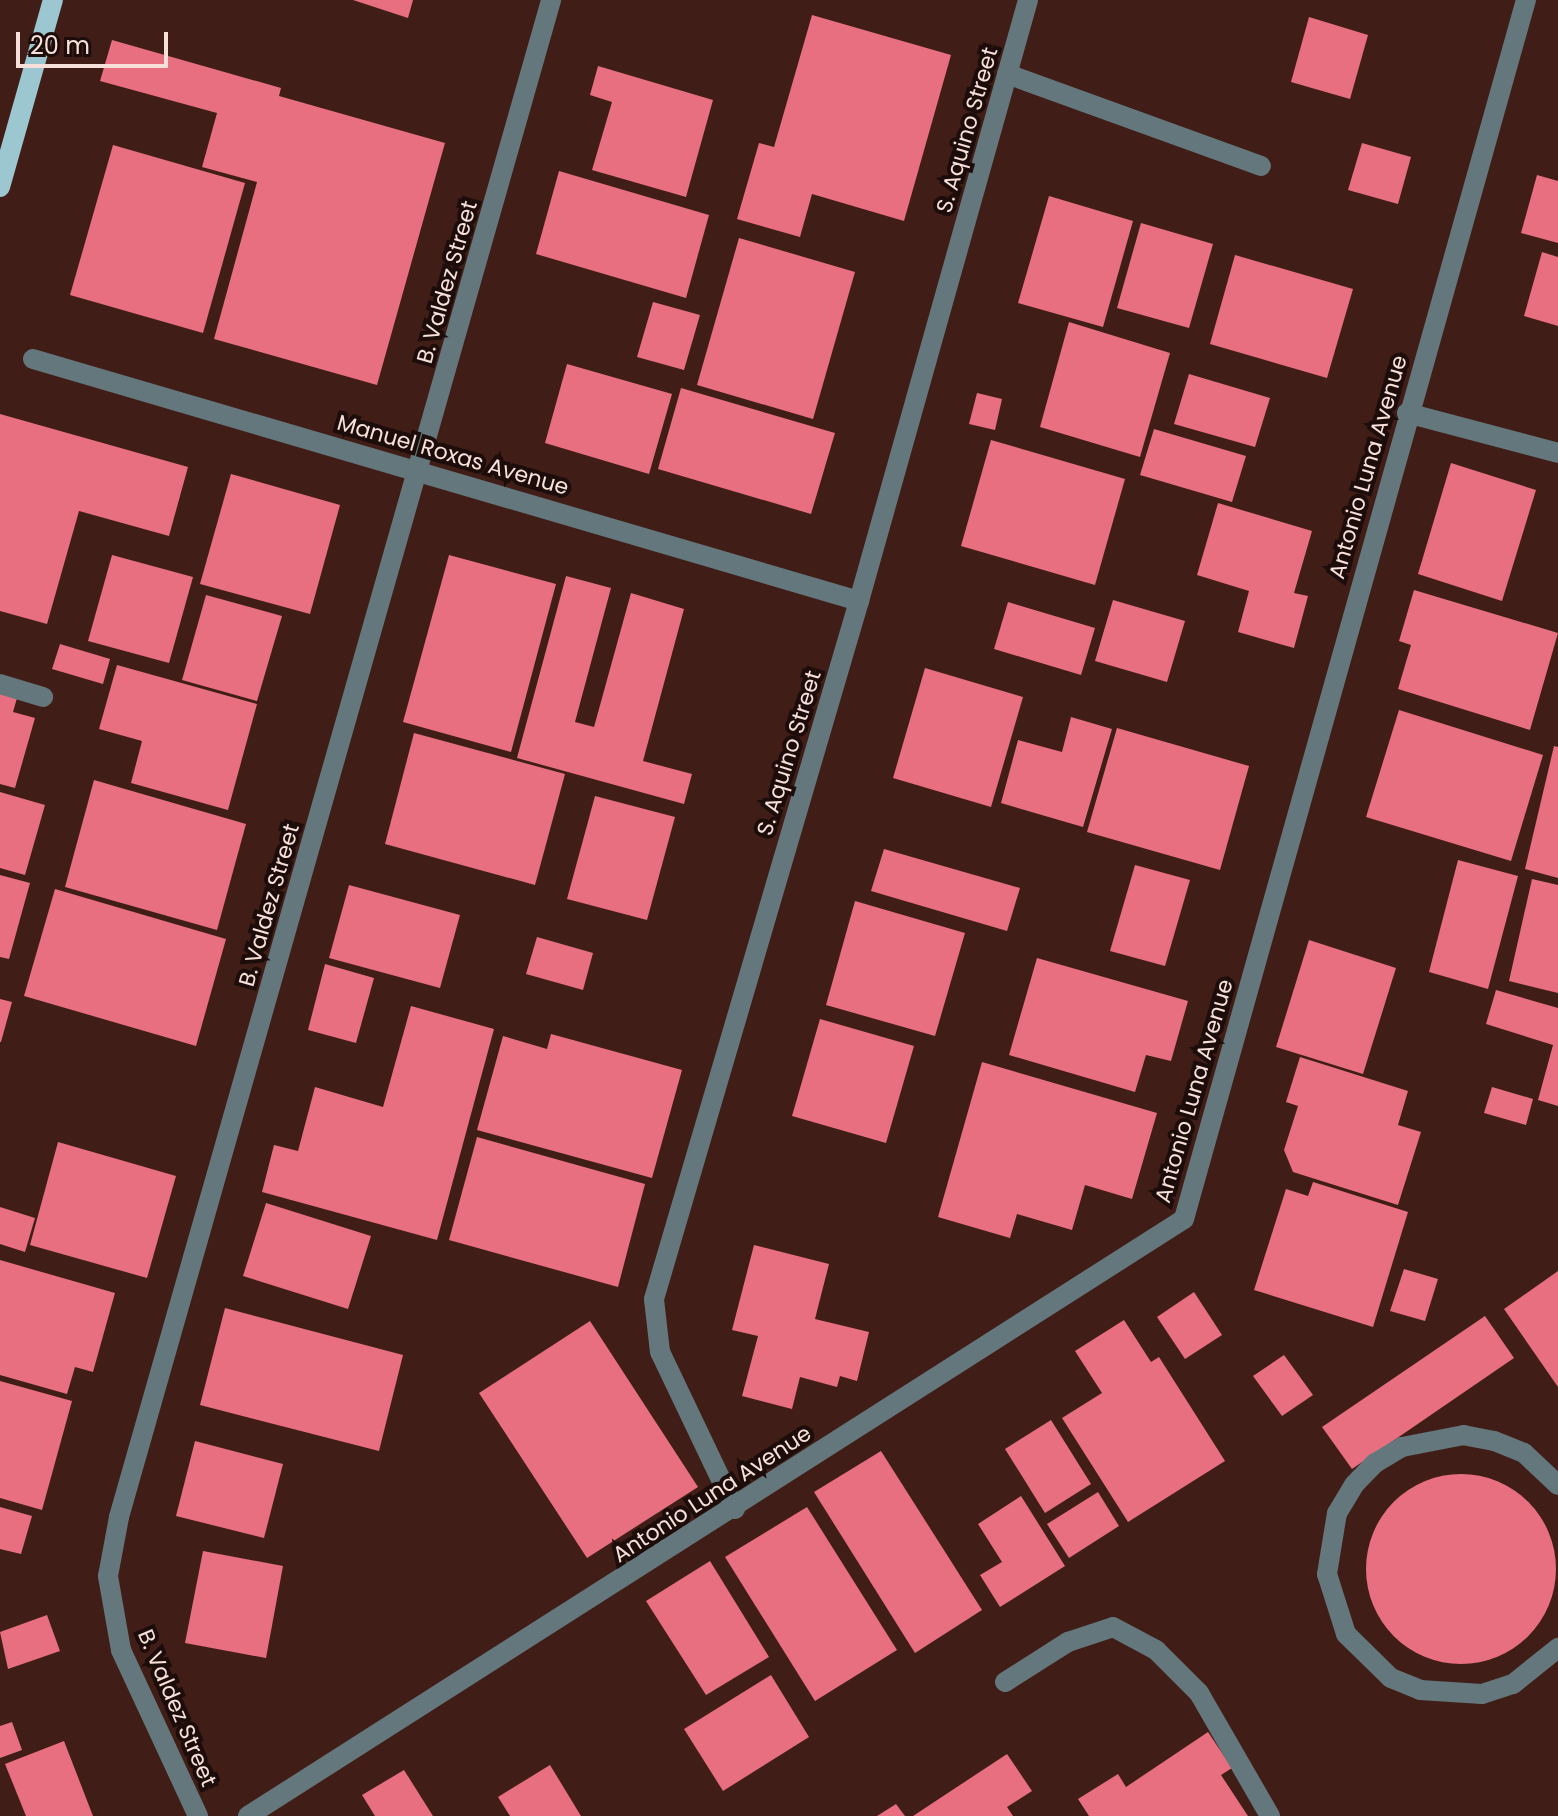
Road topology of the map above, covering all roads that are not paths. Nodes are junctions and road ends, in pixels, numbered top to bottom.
1 (53, 0) edge
2 (551, 0) edge
3 (1028, 0) edge
4 (1526, 0) edge
5 (1007, 74) junction
6 (1261, 166) dead end
7 (0, 187) edge
8 (33, 359) dead end
9 (1407, 413) junction
10 (1558, 453) edge
11 (419, 469) junction
12 (859, 601) junction
13 (0, 684) edge
14 (43, 697) dead end
15 (1558, 1485) edge
16 (735, 1509) junction
17 (1558, 1648) edge
18 (1539, 1668) junction
19 (1558, 1677) edge
20 (1005, 1682) dead end
21 (198, 1816) edge
22 (248, 1816) edge
23 (1270, 1816) edge

1 - 7 main road
2 - 11 street, B. Valdez Street
3 - 5 street, S. Aquino Street
4 - 9 street, Antonio Luna Avenue
5 - 6 street
5 - 12 street, S. Aquino Street
8 - 11 street, Manuel Roxas Avenue
9 - 10 street
9 - 16 street, Antonio Luna Avenue
11 - 12 street, Manuel Roxas Avenue
11 - 21 street, B. Valdez Street
12 - 16 street, S. Aquino Street
13 - 14 street
15 - 18 street
16 - 22 street, Antonio Luna Avenue
17 - 18 street
18 - 19 street
20 - 23 street

